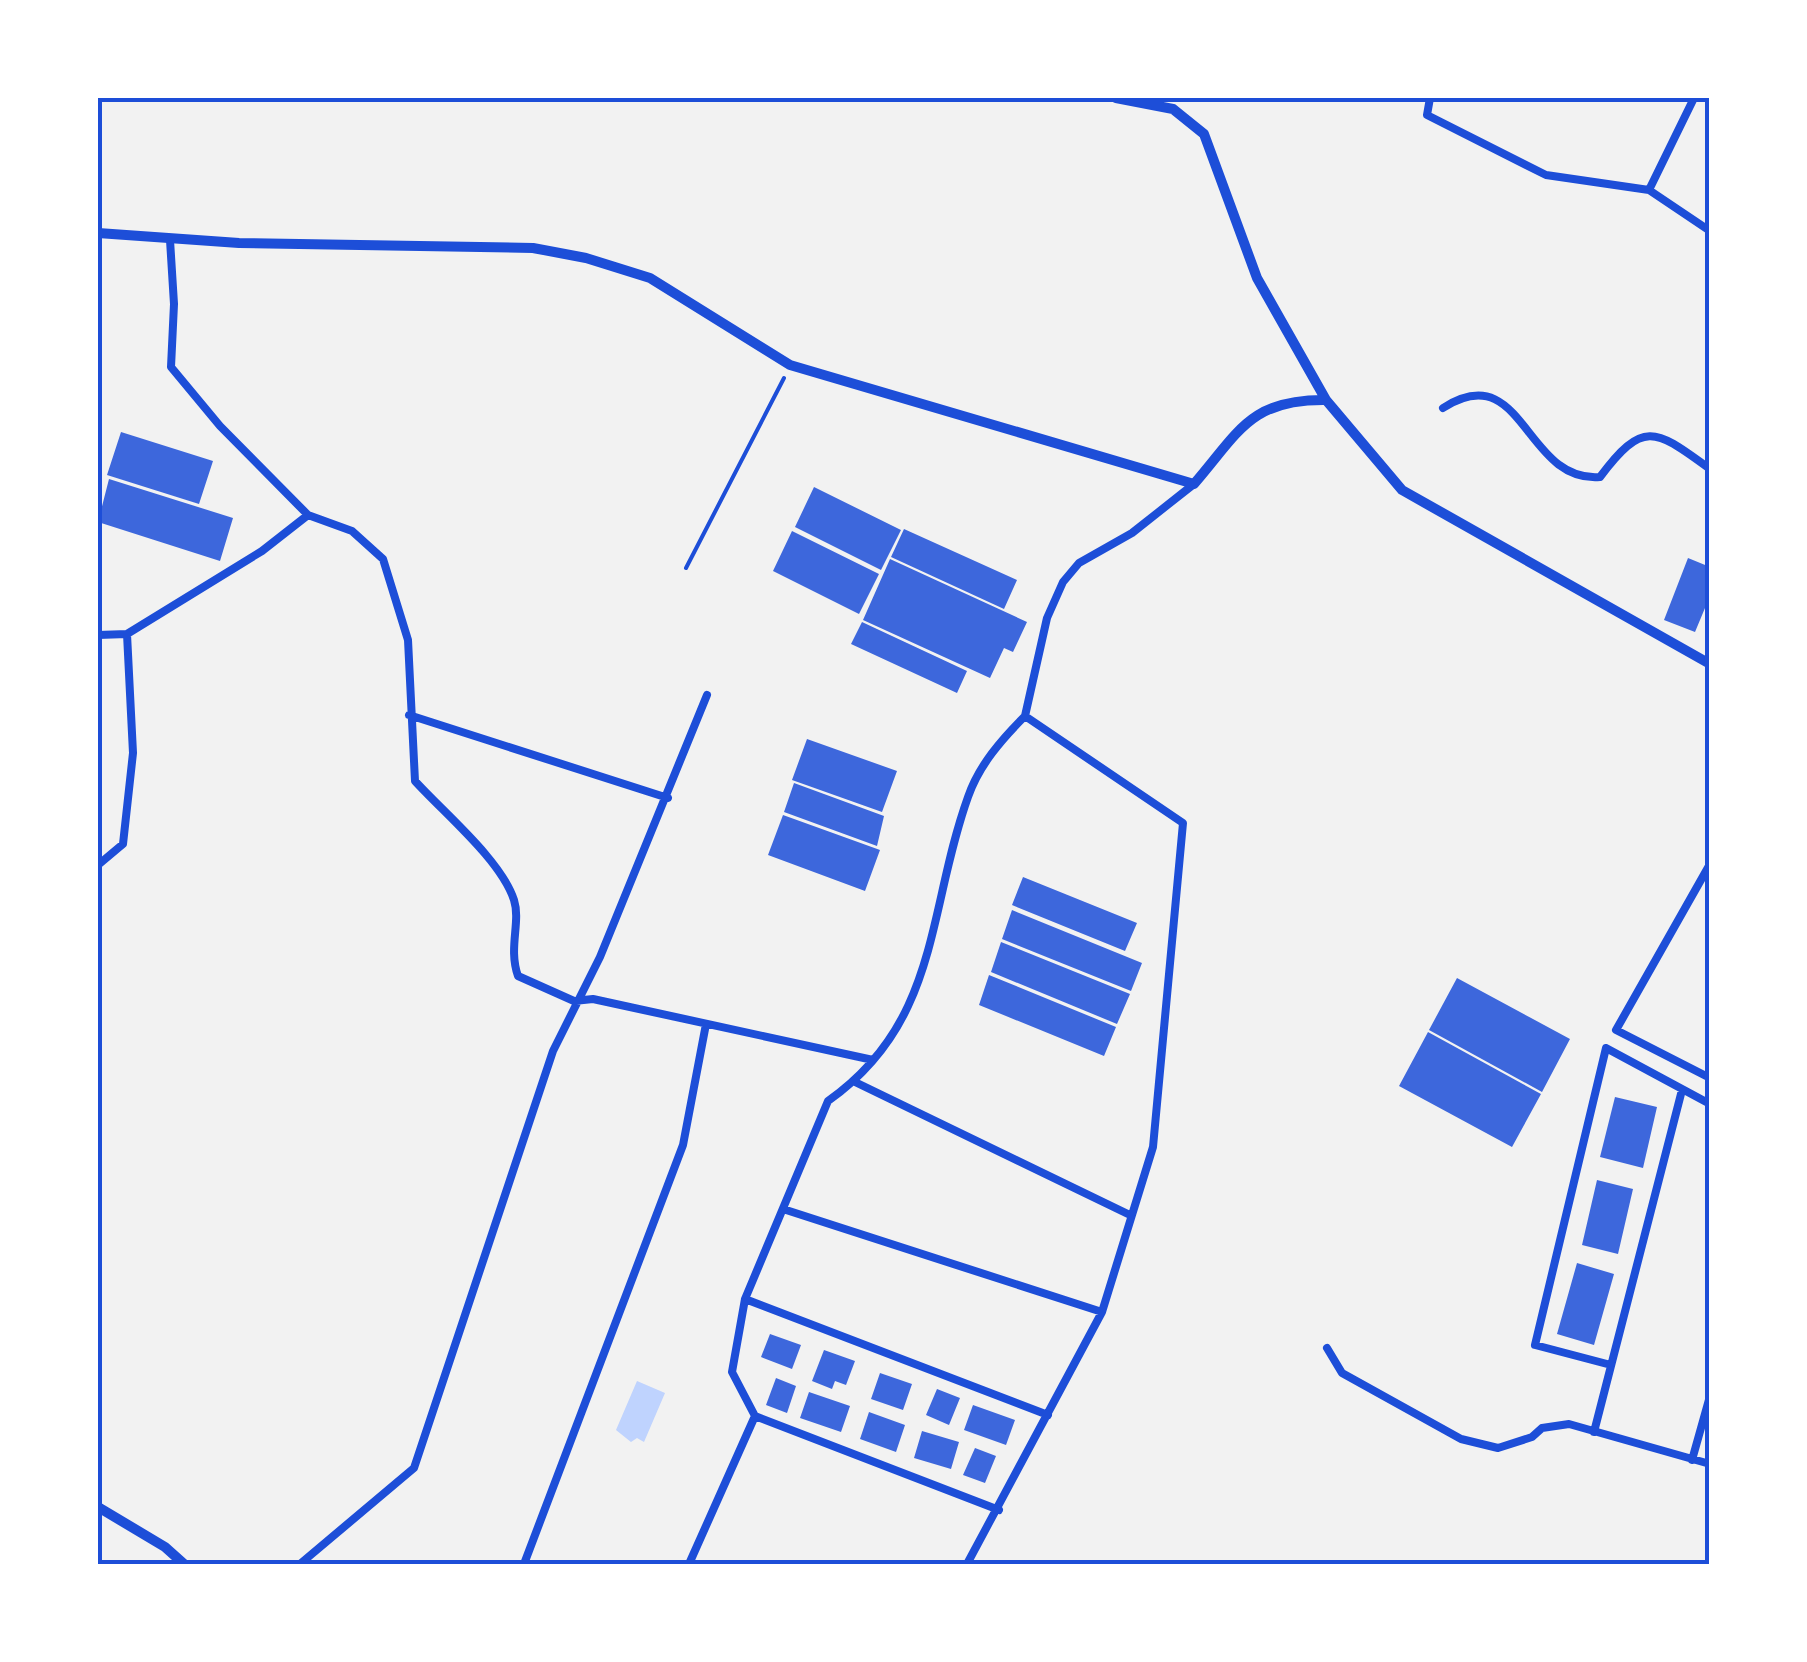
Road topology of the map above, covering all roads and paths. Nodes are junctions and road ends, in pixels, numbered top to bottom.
1 (1116, 98) edge
2 (1430, 98) edge
3 (1694, 98) edge
4 (1649, 190) junction
5 (1710, 231) edge
6 (98, 234) edge
7 (170, 240) junction
8 (790, 365) junction
9 (1326, 400) junction
10 (1443, 408) dead end
11 (1710, 469) edge
12 (1194, 484) junction
13 (308, 515) junction
14 (686, 568) dead end
15 (98, 624) edge
16 (100, 634) edge
17 (127, 634) junction
18 (1710, 664) edge
19 (707, 695) dead end
20 (410, 714) junction
21 (1025, 716) junction
22 (668, 798) junction
23 (98, 864) edge
24 (1710, 864) edge
25 (574, 1001) junction
26 (706, 1024) junction
27 (873, 1060) junction
28 (1710, 1078) edge
29 (855, 1082) junction
30 (1682, 1090) junction
31 (1710, 1104) edge
32 (783, 1209) junction
33 (1130, 1214) junction
34 (745, 1299) junction
35 (1102, 1312) junction
36 (1327, 1348) dead end
37 (1611, 1366) junction
38 (1710, 1396) edge
39 (1048, 1415) junction
40 (755, 1416) junction
41 (1594, 1432) junction
42 (1692, 1460) junction
43 (1710, 1464) edge
44 (98, 1506) edge
45 (998, 1510) junction
46 (184, 1564) edge
47 (300, 1564) edge
48 (524, 1564) edge
49 (689, 1564) edge
50 (967, 1564) edge

1 - 9 street
2 - 4 street
3 - 4 street
4 - 5 street
6 - 7 street
7 - 8 street
7 - 13 street
8 - 12 street
8 - 14 path
9 - 12 street
9 - 18 street
10 - 11 street
12 - 21 street
13 - 17 street
13 - 20 street
15 - 16 street
16 - 17 street
17 - 23 street
19 - 22 street
20 - 22 street
20 - 25 street
21 - 27 street
21 - 33 street
22 - 25 street
24 - 28 street
25 - 26 street
25 - 47 street
26 - 27 street
26 - 48 street
27 - 29 street
29 - 32 street
29 - 33 street
30 - 31 street
30 - 37 street
30 - 37 street
32 - 34 street
32 - 35 street
33 - 35 street
34 - 39 street
34 - 40 street
35 - 39 street
36 - 41 street
37 - 41 street
38 - 42 street
39 - 45 street
40 - 45 street
40 - 49 street
41 - 42 street
42 - 43 street
44 - 46 street
45 - 50 street

